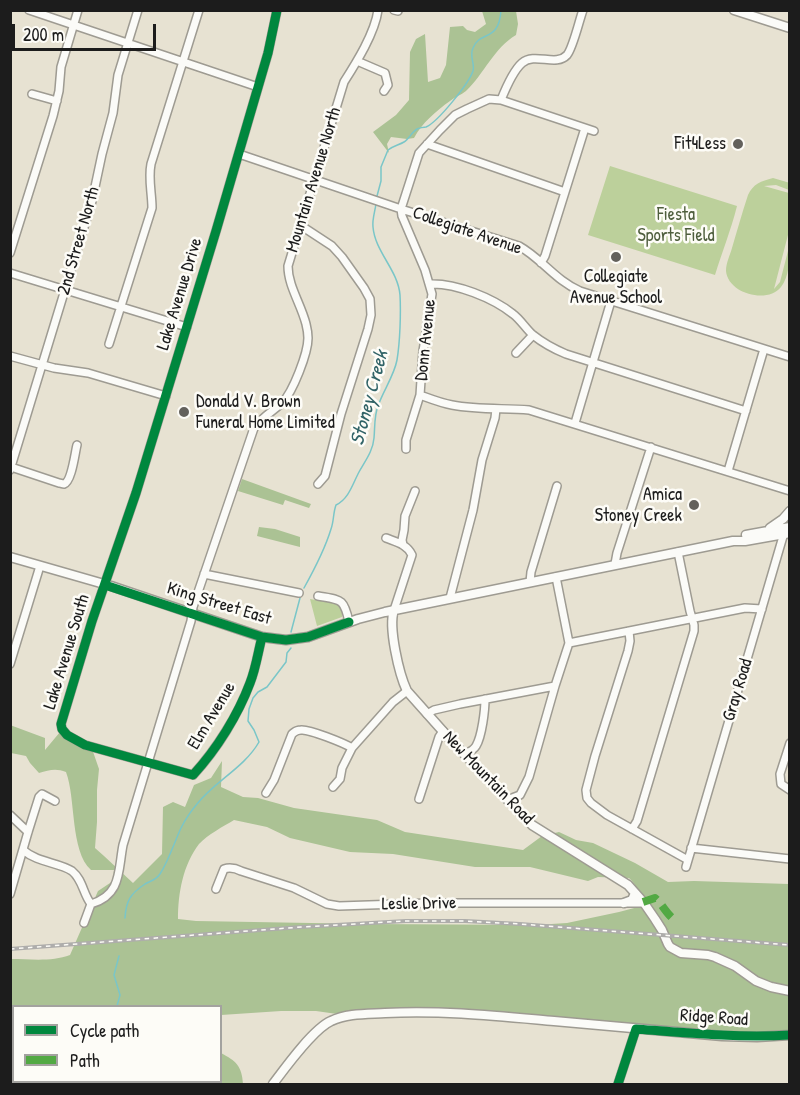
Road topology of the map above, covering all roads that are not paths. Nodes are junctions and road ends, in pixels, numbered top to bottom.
1 (29, 10) edge
2 (78, 10) edge
3 (138, 10) edge
4 (199, 10) edge
5 (277, 10) edge
6 (378, 10) edge
7 (583, 10) edge
8 (734, 10) edge
9 (73, 25) junction
10 (789, 28) edge
11 (128, 43) junction
12 (357, 61) junction
13 (182, 62) junction
14 (258, 87) junction
15 (384, 91) dead end
16 (32, 94) dead end
17 (501, 100) junction
18 (57, 101) junction
19 (585, 129) junction
20 (594, 131) dead end
21 (427, 144) junction
22 (238, 154) junction
23 (314, 179) junction
24 (566, 192) junction
25 (401, 209) junction
26 (300, 225) junction
27 (10, 253) edge
28 (541, 263) junction
29 (10, 273) edge
30 (430, 284) junction
31 (65, 290) junction
32 (611, 301) junction
33 (121, 307) junction
34 (187, 327) junction
35 (533, 335) junction
36 (109, 344) dead end
37 (764, 349) junction
38 (516, 353) dead end
39 (10, 356) edge
40 (789, 357) edge
41 (593, 362) junction
42 (43, 365) junction
43 (420, 395) junction
44 (166, 396) junction
45 (496, 409) junction
46 (746, 411) junction
47 (575, 423) junction
48 (77, 445) dead end
49 (651, 447) junction
50 (406, 449) dead end
51 (11, 469) edge
52 (728, 471) junction
53 (318, 484) dead end
54 (556, 486) dead end
55 (415, 491) dead end
56 (789, 492) edge
57 (789, 512) edge
58 (787, 530) edge
59 (763, 531) junction
60 (386, 538) dead end
61 (733, 541) junction
62 (403, 544) junction
63 (678, 552) junction
64 (10, 557) edge
65 (615, 564) junction
66 (40, 566) junction
67 (204, 573) junction
68 (556, 577) junction
69 (530, 582) junction
70 (105, 585) junction
71 (299, 593) dead end
72 (318, 596) dead end
73 (450, 598) junction
74 (762, 609) junction
75 (394, 610) junction
76 (191, 613) junction
77 (692, 618) junction
78 (349, 622) junction
79 (629, 631) junction
80 (262, 637) junction
81 (569, 643) junction
82 (10, 664) edge
83 (555, 686) junction
84 (407, 691) junction
85 (485, 699) junction
86 (427, 714) junction
87 (443, 731) junction
88 (789, 743) edge
89 (352, 748) junction
90 (465, 754) junction
91 (148, 763) junction
92 (333, 787) dead end
93 (789, 790) edge
94 (266, 793) dead end
95 (419, 799) dead end
96 (507, 800) junction
97 (54, 801) dead end
98 (10, 815) edge
99 (632, 829) junction
100 (28, 832) junction
101 (691, 848) junction
102 (23, 850) junction
103 (789, 859) edge
104 (216, 889) dead end
105 (635, 893) junction
106 (10, 894) edge
107 (624, 903) junction
108 (644, 903) junction
109 (92, 904) junction
110 (84, 923) dead end
111 (789, 991) edge
112 (636, 1029) junction
113 (789, 1035) edge
114 (273, 1084) edge
115 (618, 1084) edge

1 - 9 street
2 - 9 street
3 - 11 street, 2nd Street North
4 - 13 street
5 - 14 street, Lake Avenue Drive
6 - 12 street, Mountain Avenue North
7 - 17 street
8 - 10 main road
9 - 11 street
9 - 18 street
11 - 13 street
11 - 31 street, 2nd Street North
12 - 15 street
12 - 23 street, Mountain Avenue North
13 - 14 street
13 - 33 street
14 - 22 street, Lake Avenue Drive
16 - 18 street
17 - 19 street
17 - 21 street
18 - 27 street
19 - 20 street
19 - 24 street
21 - 24 street
21 - 25 street
22 - 23 street, Collegiate Avenue
22 - 34 street, Lake Avenue Drive
23 - 25 street, Collegiate Avenue
23 - 26 street, Mountain Avenue North
24 - 28 street
25 - 28 street, Collegiate Avenue
25 - 30 street, Donn Avenue
26 - 53 street
26 - 67 street, Mountain Avenue North
28 - 32 street, Collegiate Avenue
29 - 31 street
30 - 35 street
30 - 43 street, Donn Avenue
31 - 33 street
31 - 42 street, 2nd Street North
32 - 37 street, Collegiate Avenue
32 - 41 street
33 - 34 street
33 - 36 street
34 - 44 street, Lake Avenue Drive
35 - 38 street
35 - 41 street
37 - 40 street, Collegiate Avenue
37 - 46 street
39 - 42 street
41 - 46 street
41 - 47 street
42 - 44 street
42 - 51 street, 2nd Street North
43 - 45 street
43 - 50 street, Donn Avenue
44 - 70 street, Lake Avenue Drive
45 - 47 street
45 - 73 street
46 - 52 street
47 - 49 street
48 - 51 street
49 - 52 street
49 - 65 street
52 - 56 street
54 - 69 street
55 - 62 street
57 - 58 main road, Gray Road
57 - 59 main road
58 - 59 main road, King Street East
58 - 61 main road, King Street East
58 - 74 street, Gray Road
59 - 61 main road, King Street East
60 - 62 street
61 - 63 main road, King Street East
62 - 75 street
63 - 65 main road, King Street East
63 - 77 street
64 - 66 main road, King Street East
65 - 68 main road, King Street East
66 - 70 main road, King Street East
66 - 82 street
67 - 71 street
67 - 76 street, Mountain Avenue North
68 - 69 main road, King Street East
68 - 81 street
69 - 73 main road, King Street East
70 - 76 main road, King Street East
70 - 91 street, Lake Avenue South
72 - 78 street
73 - 75 main road, King Street East
74 - 77 street
74 - 101 street, Gray Road
75 - 78 main road, King Street East
75 - 84 main road, New Mountain Road
76 - 80 main road, King Street East
76 - 91 street, Mountain Avenue North
77 - 79 street
77 - 99 street
78 - 80 main road, King Street East
79 - 81 street
79 - 99 street
80 - 91 street, Elm Avenue
81 - 83 street
83 - 85 street
83 - 96 street
84 - 86 main road, New Mountain Road
84 - 89 street
85 - 86 street
85 - 90 street
86 - 87 main road, New Mountain Road
87 - 90 main road, New Mountain Road
87 - 95 street
88 - 93 street
89 - 92 street
89 - 94 street
90 - 96 main road, New Mountain Road
91 - 109 street, Mountain Avenue North
96 - 105 main road, New Mountain Road
97 - 100 street
98 - 100 street
99 - 101 street, Gray Road
100 - 102 street
101 - 103 street
102 - 106 street
102 - 109 street
104 - 107 street, Leslie Drive
105 - 107 main road
105 - 108 main road, New Mountain Road
107 - 108 street, Leslie Drive
108 - 111 main road, New Mountain Road
109 - 110 street
112 - 113 main road, Ridge Road
112 - 114 main road, Ridge Road
112 - 115 street

